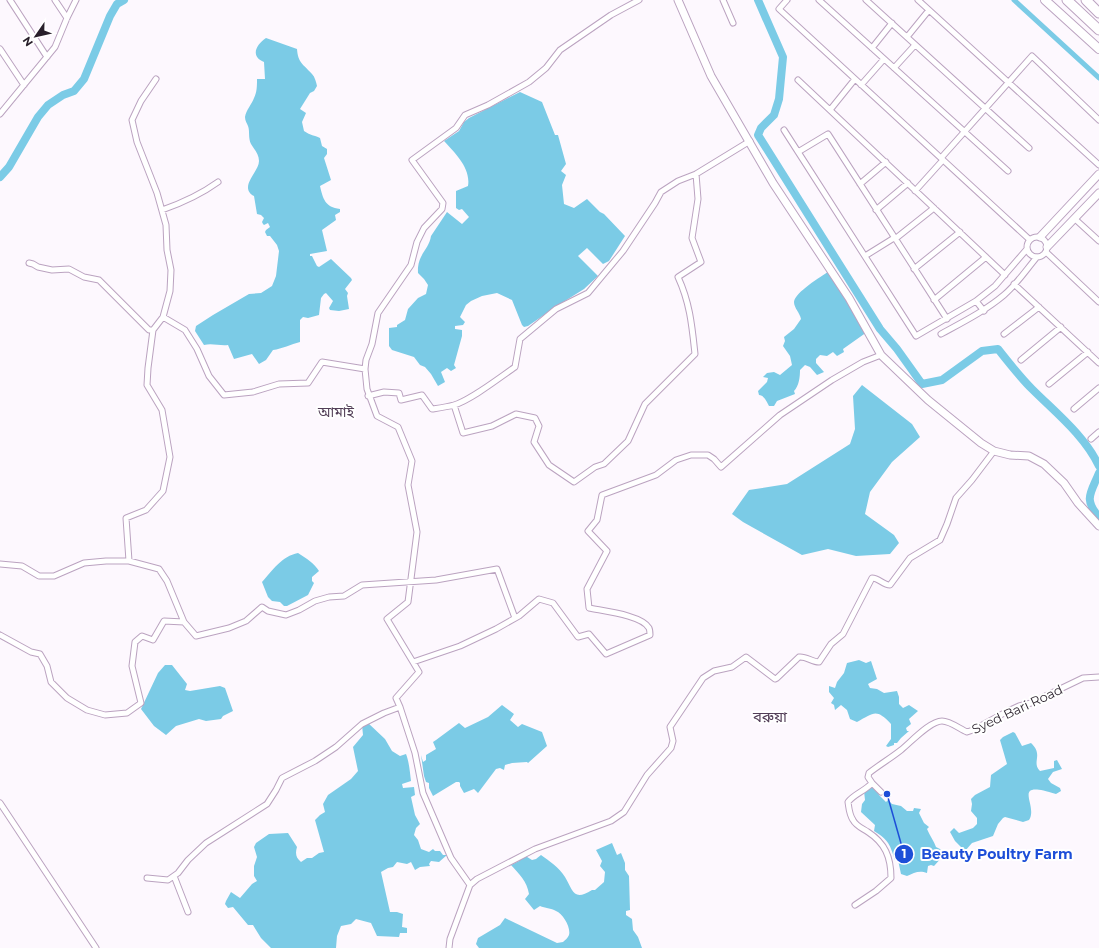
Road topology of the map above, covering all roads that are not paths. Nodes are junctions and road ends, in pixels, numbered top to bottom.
1 (10, 0) edge
2 (55, 0) edge
3 (76, 0) edge
4 (640, 0) edge
5 (678, 0) edge
6 (723, 0) edge
7 (787, 0) edge
8 (819, 0) edge
9 (866, 0) edge
10 (918, 0) edge
11 (1045, 0) edge
12 (1067, 0) edge
13 (1086, 0) edge
14 (929, 10) junction
15 (1099, 12) edge
16 (67, 18) junction
17 (733, 22) dead end
18 (892, 23) junction
19 (1099, 30) edge
20 (907, 37) junction
21 (916, 45) junction
22 (872, 48) junction
23 (0, 49) edge
24 (1099, 49) edge
25 (47, 57) junction
26 (884, 59) junction
27 (894, 68) junction
28 (156, 79) dead end
29 (855, 79) junction
30 (798, 80) dead end
31 (1008, 83) junction
32 (24, 85) junction
33 (861, 85) junction
34 (986, 109) junction
35 (830, 110) junction
36 (0, 114) edge
37 (1099, 120) edge
38 (784, 130) dead end
39 (965, 132) junction
40 (750, 141) junction
41 (1029, 148) dead end
42 (798, 152) junction
43 (942, 159) junction
44 (886, 162) junction
45 (1099, 165) edge
46 (1008, 171) dead end
47 (696, 174) junction
48 (1099, 174) edge
49 (218, 182) dead end
50 (908, 183) junction
51 (860, 184) junction
52 (915, 190) junction
53 (1099, 193) edge
54 (934, 208) junction
55 (162, 210) junction
56 (876, 210) junction
57 (1075, 219) junction
58 (960, 232) junction
59 (1040, 237) junction
60 (894, 238) junction
61 (1030, 240) junction
62 (1099, 241) edge
63 (1027, 249) junction
64 (1046, 250) junction
65 (865, 256) junction
66 (986, 257) junction
67 (1037, 257) junction
68 (29, 263) dead end
69 (914, 269) junction
70 (1005, 275) junction
71 (1014, 284) junction
72 (934, 300) junction
73 (976, 302) junction
74 (1099, 302) edge
75 (1038, 307) junction
76 (984, 310) junction
77 (163, 317) junction
78 (947, 319) junction
79 (1060, 327) junction
80 (153, 330) junction
81 (941, 334) dead end
82 (1004, 334) dead end
83 (1088, 352) junction
84 (881, 355) junction
85 (1021, 360) dead end
86 (1099, 363) edge
87 (365, 369) junction
88 (1049, 384) dead end
89 (1099, 388) edge
90 (368, 396) junction
91 (454, 405) junction
92 (1074, 409) dead end
93 (1099, 432) edge
94 (1091, 439) dead end
95 (994, 450) junction
96 (1099, 526) edge
97 (128, 561) junction
98 (0, 564) edge
99 (515, 618) junction
100 (184, 622) junction
101 (0, 635) edge
102 (413, 662) junction
103 (1099, 677) edge
104 (400, 707) junction
105 (872, 783) junction
106 (881, 792) dead end
107 (0, 803) edge
108 (174, 876) junction
109 (147, 878) dead end
110 (470, 885) junction
111 (855, 905) dead end
112 (188, 912) dead end
113 (96, 948) edge
114 (449, 948) edge

1 - 25 street
2 - 16 street
3 - 16 street
4 - 87 street
5 - 40 street
6 - 17 street
7 - 29 street
8 - 22 street
9 - 18 street
10 - 14 street
11 - 24 main road
12 - 19 highway
13 - 15 highway
14 - 20 street
14 - 31 street
16 - 25 street
18 - 20 street
18 - 22 street
20 - 21 street
21 - 27 street
21 - 34 street
22 - 26 street
23 - 32 street
25 - 32 street
26 - 27 street
26 - 33 street
27 - 39 street
28 - 55 street
29 - 33 street
29 - 35 street
30 - 35 street
31 - 34 street
31 - 37 street
31 - 45 street
32 - 36 street
33 - 43 street
34 - 39 street
34 - 41 street
35 - 44 street
38 - 42 street
39 - 43 street
39 - 46 street
40 - 47 street
40 - 84 street
42 - 51 street
42 - 65 street
43 - 52 street
43 - 61 street
44 - 50 street
44 - 51 street
47 - 91 street
47 - 91 street
48 - 59 street
49 - 55 street
50 - 52 street
50 - 56 street
51 - 56 street
52 - 54 street
53 - 57 street
54 - 58 street
54 - 60 street
55 - 77 street
56 - 60 street
57 - 62 street
57 - 64 street
58 - 66 street
58 - 69 street
59 - 61 street
59 - 64 street
60 - 65 street
60 - 69 street
61 - 63 street
63 - 67 street
63 - 70 street
64 - 67 street
64 - 74 street
65 - 78 street
66 - 70 street
66 - 72 street
67 - 71 street
68 - 80 street
69 - 72 street
70 - 73 street
71 - 75 street
71 - 76 street
72 - 78 street
73 - 76 street
73 - 78 street
75 - 79 street
75 - 82 street
76 - 81 street
77 - 80 street
77 - 87 street
79 - 83 street
79 - 85 street
80 - 97 street
83 - 86 street
83 - 88 street
84 - 95 street
84 - 99 street
87 - 90 street
89 - 92 street
90 - 91 street
90 - 102 street
93 - 94 street
95 - 96 street
95 - 110 street
97 - 98 street
97 - 100 street
99 - 100 street
99 - 102 street
100 - 101 street
102 - 104 street
103 - 105 street, Syed Bari Road
104 - 108 street
104 - 110 street
105 - 106 street
105 - 111 street
107 - 113 street
108 - 109 street
108 - 112 street
110 - 114 street

